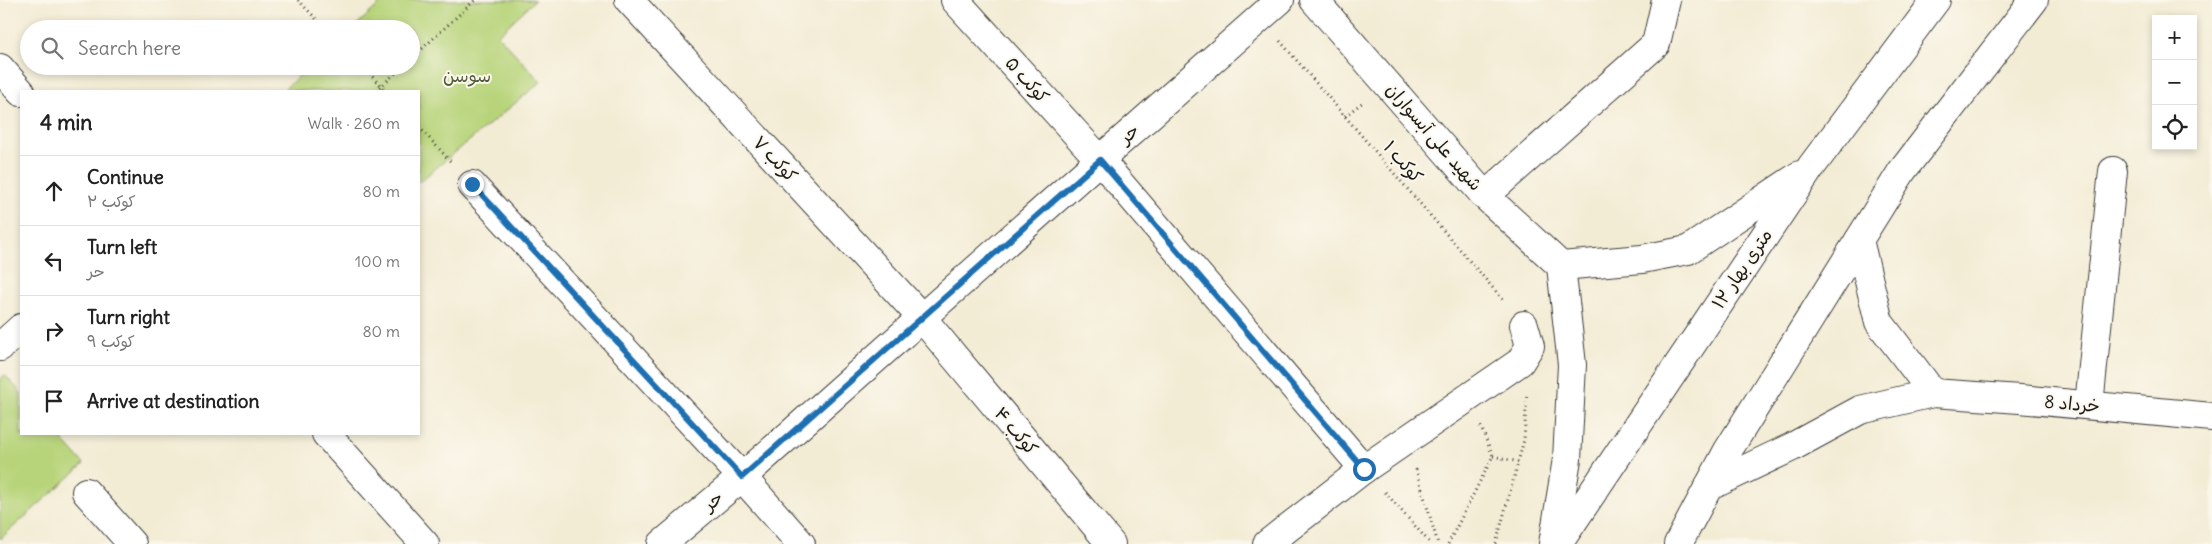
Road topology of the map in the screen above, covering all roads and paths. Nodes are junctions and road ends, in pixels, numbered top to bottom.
1 (298, 0) edge
2 (475, 0) edge
3 (629, 0) edge
4 (955, 0) edge
5 (1314, 0) edge
6 (1666, 0) edge
7 (1936, 0) edge
8 (2034, 0) edge
9 (1270, 9) edge
10 (317, 20) edge
11 (420, 51) edge
12 (0, 68) edge
13 (370, 75) edge
14 (394, 75) edge
15 (381, 87) junction
16 (377, 90) edge
17 (385, 90) edge
18 (20, 91) edge
19 (420, 128) edge
20 (1100, 160) junction
21 (1811, 167) junction
22 (2113, 171) dead end
23 (472, 184) joint
24 (1486, 196) junction
25 (1859, 240) junction
26 (1560, 266) junction
27 (922, 318) junction
28 (20, 329) edge
29 (1527, 336) junction
30 (0, 348) edge
31 (1933, 393) junction
32 (1468, 397) junction
33 (2089, 406) junction
34 (2212, 417) edge
35 (327, 435) edge
36 (1407, 440) junction
37 (1493, 456) junction
38 (1519, 462) junction
39 (1364, 469) junction
40 (742, 477) junction
41 (1708, 487) junction
42 (86, 492) dead end
43 (132, 544) edge
44 (425, 544) edge
45 (662, 544) edge
46 (801, 544) edge
47 (1111, 544) edge
48 (1267, 544) edge
49 (1431, 544) edge
50 (1438, 544) edge
51 (1448, 544) edge
52 (1496, 544) edge
53 (1553, 544) edge
54 (1558, 544) edge
55 (1678, 544) edge

1 - 10 path
2 - 11 path
3 - 27 street, کوکب ۷
4 - 20 street, کوکب ۵
5 - 24 street, شهید علی آبسواران
6 - 24 street
7 - 21 street, ۱۲ متری بهار
8 - 25 street
9 - 20 street, حر
9 - 29 path, کوکب ۱
12 - 18 street
13 - 15 path
14 - 15 path
15 - 16 path
15 - 17 path
19 - 23 path
20 - 27 street, حر
20 - 39 street, کوکب ۵
21 - 26 street
21 - 54 street, ۱۲ متری بهار
22 - 33 street
23 - 40 street
24 - 26 street, شهید علی آبسواران
25 - 31 street
25 - 41 street
26 - 53 street
27 - 40 street, حر
27 - 47 street, کوکب ۴
28 - 30 street
29 - 32 street
29 - 38 path
31 - 33 street, خرداد 8
31 - 41 street, خرداد 8
32 - 36 street
32 - 37 path
33 - 34 street, خرداد 8
35 - 44 street
36 - 39 street
36 - 50 path
37 - 38 path
37 - 51 path
38 - 52 path
39 - 48 street
39 - 49 path
40 - 45 street, حر
40 - 46 street
41 - 55 street
42 - 43 street

